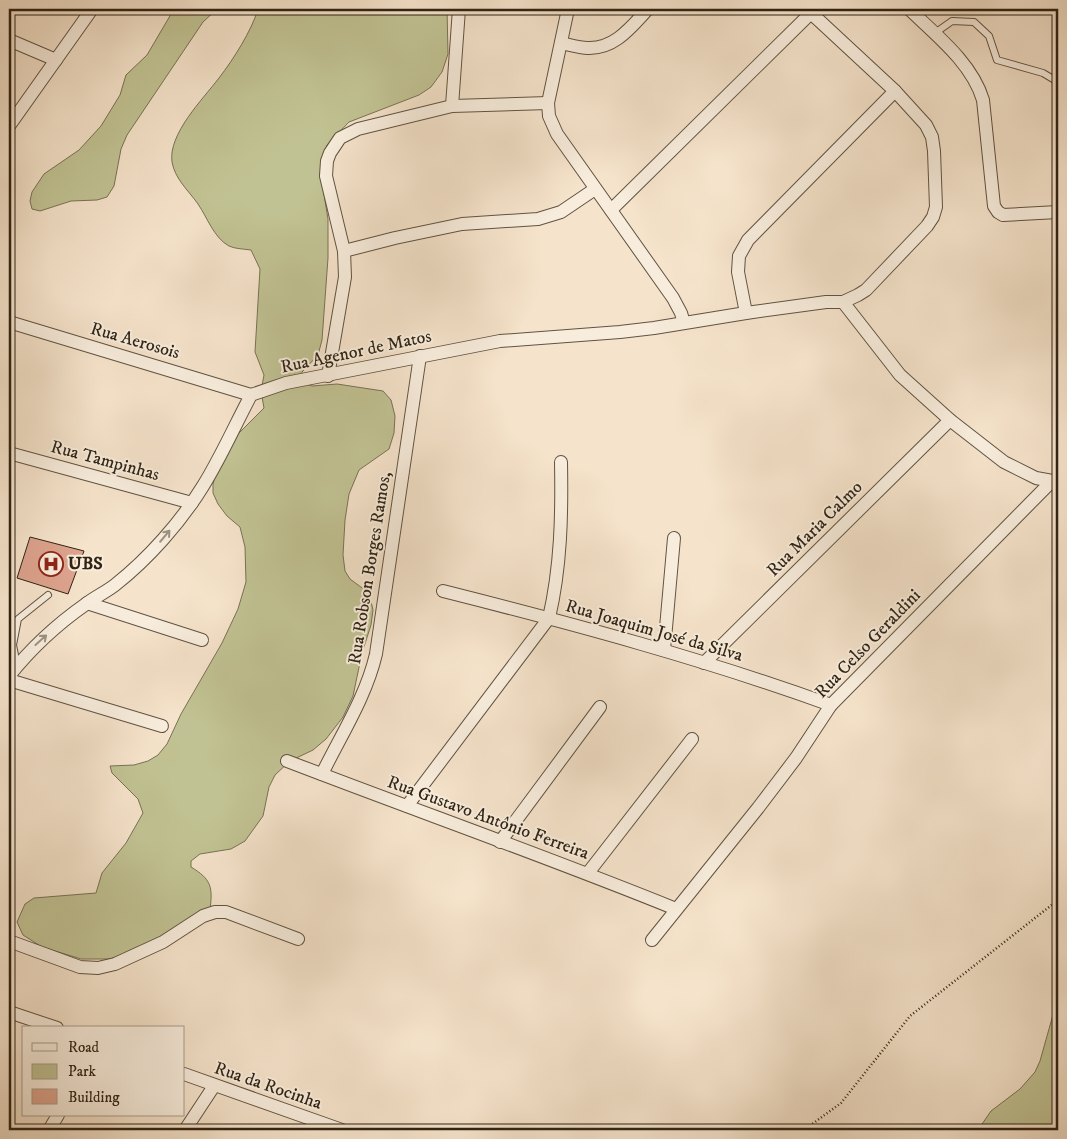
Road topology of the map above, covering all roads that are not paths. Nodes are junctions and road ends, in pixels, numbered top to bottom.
1 (92, 9) edge
2 (459, 9) edge
3 (568, 9) edge
4 (648, 9) edge
5 (909, 9) edge
6 (813, 11) edge
7 (936, 33) junction
8 (9, 40) edge
9 (561, 44) junction
10 (56, 60) junction
11 (1058, 82) edge
12 (895, 91) junction
13 (548, 103) junction
14 (452, 106) junction
15 (9, 126) edge
16 (595, 189) junction
17 (611, 210) junction
18 (1058, 212) edge
19 (344, 251) junction
20 (843, 302) junction
21 (746, 312) junction
22 (9, 322) edge
23 (684, 323) junction
24 (420, 356) junction
25 (328, 376) junction
26 (251, 395) junction
27 (950, 420) junction
28 (9, 453) edge
29 (561, 462) dead end
30 (1055, 482) edge
31 (192, 503) junction
32 (674, 538) dead end
33 (443, 592) dead end
34 (48, 595) dead end
35 (87, 603) junction
36 (549, 618) junction
37 (202, 640) dead end
38 (664, 650) junction
39 (704, 662) junction
40 (17, 665) junction
41 (9, 676) edge
42 (9, 680) edge
43 (831, 705) junction
44 (600, 707) dead end
45 (162, 726) dead end
46 (692, 739) dead end
47 (287, 761) dead end
48 (322, 774) junction
49 (407, 806) junction
50 (500, 842) junction
51 (588, 873) junction
52 (676, 909) junction
53 (298, 939) dead end
54 (652, 940) dead end
55 (9, 941) edge
56 (9, 1012) edge
57 (51, 1026) edge
58 (185, 1074) edge
59 (214, 1086) junction
60 (57, 1116) edge
61 (324, 1127) edge
62 (49, 1130) edge
63 (185, 1130) edge
64 (342, 1130) edge

1 - 10 street
2 - 14 street
3 - 9 street
4 - 9 street
5 - 7 street
6 - 12 street, Rua Agenor de Matos
6 - 17 street
7 - 11 lane
7 - 18 street
8 - 10 street
9 - 13 street
10 - 15 street
12 - 20 street, Rua Agenor de Matos
12 - 21 street
13 - 14 street
13 - 16 street
14 - 19 street
16 - 17 street
16 - 19 street
17 - 23 street
19 - 25 street
20 - 21 street, Rua Agenor de Matos
20 - 27 street
21 - 23 street, Rua Agenor de Matos
22 - 26 street, Rua Aerosois
23 - 24 street, Rua Agenor de Matos
24 - 25 street, Rua Agenor de Matos
24 - 48 street, Rua Robson Borges Ramos,
25 - 26 street, Rua Agenor de Matos
26 - 31 street
27 - 30 street
27 - 39 street, Rua Maria Calmo
28 - 31 street, Rua Tampinhas
29 - 36 street
30 - 43 street, Rua Celso Geraldini
35 -> 31 street
32 - 38 street
33 - 36 street
34 - 40 lane
35 - 37 street
40 -> 35 street
36 - 38 street, Rua Joaquim José da Silva
36 - 49 street, Rua Joaquim José da Silva
38 - 39 street, Rua Joaquim José da Silva
39 - 43 street, Rua Joaquim José da Silva
40 - 41 street
42 - 45 street
43 - 52 street, Rua Celso Geraldini
44 - 50 street
46 - 51 street
47 - 48 street, Rua Gustavo Antônio Ferreira
48 - 49 street, Rua Gustavo Antônio Ferreira
49 - 50 street, Rua Gustavo Antônio Ferreira
50 - 51 street, Rua Gustavo Antônio Ferreira
51 - 52 street, Rua Gustavo Antônio Ferreira
52 - 54 street, Rua Celso Geraldini
53 - 55 street
56 - 57 street
58 - 59 street, Rua da Rocinha
59 - 61 street, Rua da Rocinha
59 - 63 street
60 - 62 street
61 - 64 street, Rua da Rocinha

